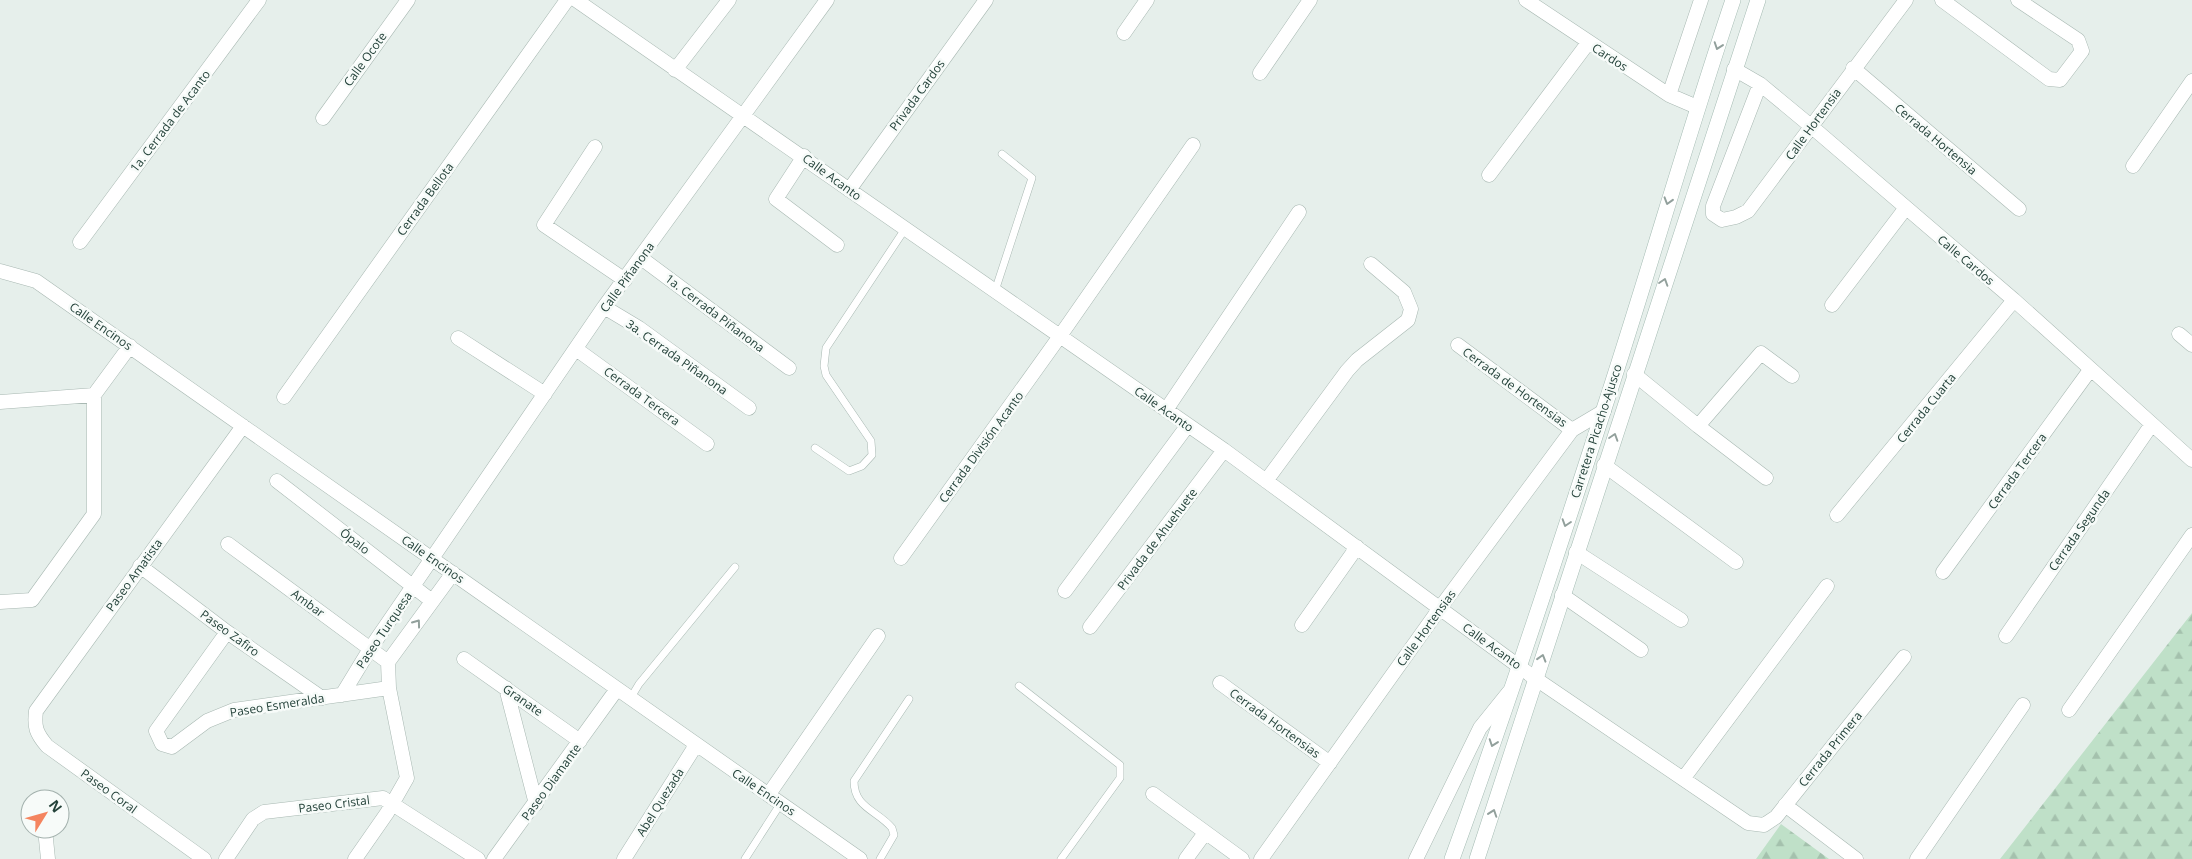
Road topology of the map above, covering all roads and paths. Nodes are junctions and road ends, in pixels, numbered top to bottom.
1 (259, 0) edge
2 (408, 0) edge
3 (567, 0) edge
4 (576, 0) edge
5 (729, 0) edge
6 (827, 0) edge
7 (986, 0) edge
8 (1147, 0) edge
9 (1310, 0) edge
10 (1526, 0) edge
11 (1702, 0) edge
12 (1733, 0) edge
13 (1758, 0) edge
14 (1906, 0) edge
15 (1942, 0) edge
16 (2018, 0) edge
17 (1124, 33) dead end
18 (1588, 43) junction
19 (1854, 68) junction
20 (1734, 69) junction
21 (675, 70) junction
22 (1260, 73) dead end
23 (2192, 81) edge
24 (1760, 84) junction
25 (1669, 95) junction
26 (1697, 107) junction
27 (323, 118) dead end
28 (743, 118) junction
29 (1812, 127) junction
30 (1193, 145) dead end
31 (595, 147) dead end
32 (1002, 154) dead end
33 (804, 156) junction
34 (2133, 166) dead end
35 (1488, 175) dead end
36 (848, 190) junction
37 (1905, 209) junction
38 (2019, 209) dead end
39 (1300, 212) dead end
40 (905, 229) junction
41 (80, 242) dead end
42 (836, 245) dead end
43 (641, 258) junction
44 (1371, 264) dead end
45 (0, 271) edge
46 (625, 280) junction
47 (995, 291) junction
48 (2014, 300) junction
49 (1832, 305) dead end
50 (604, 307) junction
51 (2179, 334) dead end
52 (1060, 336) junction
53 (458, 338) dead end
54 (1458, 345) dead end
55 (2192, 345) edge
56 (130, 346) junction
57 (576, 349) junction
58 (789, 368) dead end
59 (2090, 370) junction
60 (1634, 374) junction
61 (1792, 376) dead end
62 (545, 394) junction
63 (94, 395) junction
64 (284, 397) dead end
65 (0, 402) edge
66 (749, 408) dead end
67 (1166, 410) junction
68 (1604, 411) junction
69 (2152, 424) junction
70 (1188, 425) junction
71 (243, 426) junction
72 (1698, 426) junction
73 (1572, 430) junction
74 (707, 444) dead end
75 (815, 448) dead end
76 (1224, 450) junction
77 (2192, 460) edge
78 (1604, 466) junction
79 (1766, 478) dead end
80 (277, 480) dead end
81 (1266, 481) junction
82 (1838, 515) dead end
83 (2192, 536) edge
84 (228, 544) dead end
85 (1358, 548) junction
86 (1576, 552) junction
87 (901, 558) dead end
88 (430, 562) junction
89 (1736, 562) dead end
90 (140, 566) junction
91 (735, 567) dead end
92 (1943, 572) dead end
93 (453, 573) junction
94 (1827, 586) dead end
95 (413, 587) junction
96 (1065, 591) dead end
97 (1562, 596) junction
98 (432, 601) junction
99 (0, 602) edge
100 (1440, 608) junction
101 (1681, 620) dead end
102 (1302, 625) dead end
103 (1090, 627) dead end
104 (227, 632) junction
105 (878, 636) dead end
106 (2006, 636) dead end
107 (370, 649) junction
108 (1640, 650) dead end
109 (1904, 657) dead end
110 (464, 659) dead end
111 (388, 662) junction
112 (1519, 666) junction
113 (1536, 678) junction
114 (1220, 683) dead end
115 (1019, 686) dead end
116 (390, 688) junction
117 (506, 688) junction
118 (617, 689) junction
119 (1511, 690) junction
120 (342, 695) junction
121 (322, 698) junction
122 (630, 699) junction
123 (909, 699) dead end
124 (2022, 705) dead end
125 (2069, 710) dead end
126 (36, 711) joint
127 (580, 741) junction
128 (696, 746) junction
129 (1330, 763) junction
130 (1683, 779) junction
131 (769, 794) junction
132 (1153, 794) dead end
133 (393, 802) junction
134 (781, 803) junction
135 (536, 804) junction
136 (1785, 805) junction
137 (1748, 823) joint
138 (1205, 833) junction
139 (46, 839) edge
140 (48, 859) edge
141 (204, 859) edge
142 (226, 859) edge
143 (355, 859) edge
144 (478, 859) edge
145 (494, 859) edge
146 (624, 859) edge
147 (745, 859) edge
148 (860, 859) edge
149 (880, 859) edge
150 (1061, 859) edge
151 (1186, 859) edge
152 (1242, 859) edge
153 (1261, 859) edge
154 (1416, 859) edge
155 (1452, 859) edge
156 (1477, 859) edge
157 (1856, 859) edge
158 (1917, 859) edge

1 - 41 street, 1a. Cerrada de Acanto
2 - 27 street, Calle Ocote
3 - 64 street, Cerrada Bellota
4 - 21 street, Calle Acanto
5 - 21 street
6 - 28 street, Calle Piñanona
7 - 36 street, Privada Cardos
8 - 17 street
9 - 22 street
10 - 18 street, Cardos
11 - 25 street
12 -> 26 main road, Carretera Picacho-Ajusco
13 - 20 main road, Carretera Picacho-Ajusco
14 - 19 street, Calle Hortensia
15 - 16 street
18 - 25 street, Cardos
18 - 35 street
19 - 29 street, Calle Hortensia
19 - 38 street, Cerrada Hortensia
20 - 24 street, Calle Cardos
60 -> 20 main road, Carretera Picacho-Ajusco
21 - 28 street, Calle Acanto
23 - 34 street
24 - 29 street, Calle Cardos
24 - 29 street, Calle Hortensia
25 - 26 street, Cardos
26 -> 68 main road, Carretera Picacho-Ajusco
28 - 33 street, Calle Acanto
28 - 43 street, Calle Piñanona
29 - 37 street, Calle Cardos
30 - 52 street, Cerrada División Acanto
31 - 46 street
32 - 47 lane
33 - 36 street, Calle Acanto
33 - 42 street
36 - 40 street, Calle Acanto
37 - 48 street, Calle Cardos
37 - 49 street
39 - 67 street
40 - 47 street, Calle Acanto
40 - 75 lane
43 - 46 street, Calle Piñanona
43 - 58 street, 1a. Cerrada Piñanona
44 - 81 street
45 - 56 street, Calle Encinos
46 - 50 street, Calle Piñanona
47 - 52 street, Calle Acanto
48 - 59 street, Calle Cardos
48 - 82 street, Cerrada Cuarta
50 - 57 street, Calle Piñanona
50 - 66 street, 3a. Cerrada Piñanona
51 - 55 street
52 - 67 street, Calle Acanto
52 - 87 street, Cerrada División Acanto
53 - 62 street
54 - 73 street, Cerrada de Hortensias
56 - 63 street
56 - 71 street, Calle Encinos
57 - 62 street, Calle Piñanona
57 - 74 street, Cerrada Tercera
59 - 69 street, Calle Cardos
59 - 92 street, Cerrada Tercera
60 - 72 street
78 -> 60 main road, Carretera Picacho-Ajusco
61 - 72 street
62 - 88 street, Calle Piñanona
63 - 65 street
63 - 99 street
67 - 70 street, Calle Acanto
68 - 73 street, Calle Hortensias
68 -> 112 main road, Carretera Picacho-Ajusco
69 - 77 street, Calle Cardos
69 - 106 street, Cerrada Segunda
70 - 76 street, Calle Acanto
70 - 96 street
71 - 88 street, Calle Encinos
71 - 90 street, Paseo Amatista
72 - 79 street
73 - 100 street, Calle Hortensias
76 - 81 street, Calle Acanto
76 - 103 street, Privada de Ahuehuete
78 - 86 main road, Carretera Picacho-Ajusco
78 - 89 street
80 - 95 street, Ópalo
81 - 85 street, Calle Acanto
83 - 125 street
84 - 107 street, Ambar
85 - 100 street, Calle Acanto
85 - 102 street
86 - 97 main road, Carretera Picacho-Ajusco
86 - 101 street
88 - 93 street, Calle Encinos
88 - 95 street, Paseo Turquesa
90 - 104 street, Paseo Zafiro
90 - 126 street, Paseo Amatista
91 - 122 lane
93 - 98 street
93 - 118 street, Calle Encinos
94 - 130 street
95 - 98 street, Ópalo
95 - 107 street, Paseo Turquesa
97 - 108 street
113 -> 97 main road, Carretera Picacho-Ajusco
111 -> 98 street
100 - 112 street, Calle Acanto
100 - 129 street, Calle Hortensias
104 - 121 street, Paseo Zafiro
104 - 121 street, Paseo Esmeralda
105 - 131 street
107 - 111 street, Ambar
107 - 120 street, Paseo Turquesa
109 - 136 street, Cerrada Primera
110 - 117 street, Granate
111 - 116 street
112 - 113 street, Calle Acanto
112 - 119 main road, Carretera Picacho-Ajusco
113 - 130 street, Calle Acanto
156 -> 113 main road, Carretera Picacho-Ajusco
114 - 129 street, Cerrada Hortensias
115 - 150 lane
116 - 120 street, Paseo Esmeralda
116 - 133 street
117 - 127 street, Granate
117 - 135 street
118 - 122 street, Calle Encinos
118 - 127 street, Paseo Diamante
119 - 154 street
119 -> 155 main road, Carretera Picacho-Ajusco
120 - 121 street, Paseo Esmeralda
122 - 128 street, Calle Encinos
123 - 149 lane
124 - 158 street
126 - 141 street, Paseo Coral
127 - 135 street, Paseo Diamante
128 - 131 street, Calle Encinos
128 - 146 street, Abel Quezada
129 - 153 street, Calle Hortensias
130 - 137 street, Calle Acanto
131 - 134 street, Calle Encinos
132 - 138 street
133 - 142 street, Paseo Cristal
133 - 143 street
133 - 144 street, Paseo Cristal
134 - 147 lane
134 - 148 street, Calle Encinos
135 - 145 street, Paseo Diamante
136 - 137 street, Cerrada Primera
136 - 157 street
138 - 151 street
138 - 152 street
139 - 140 street

